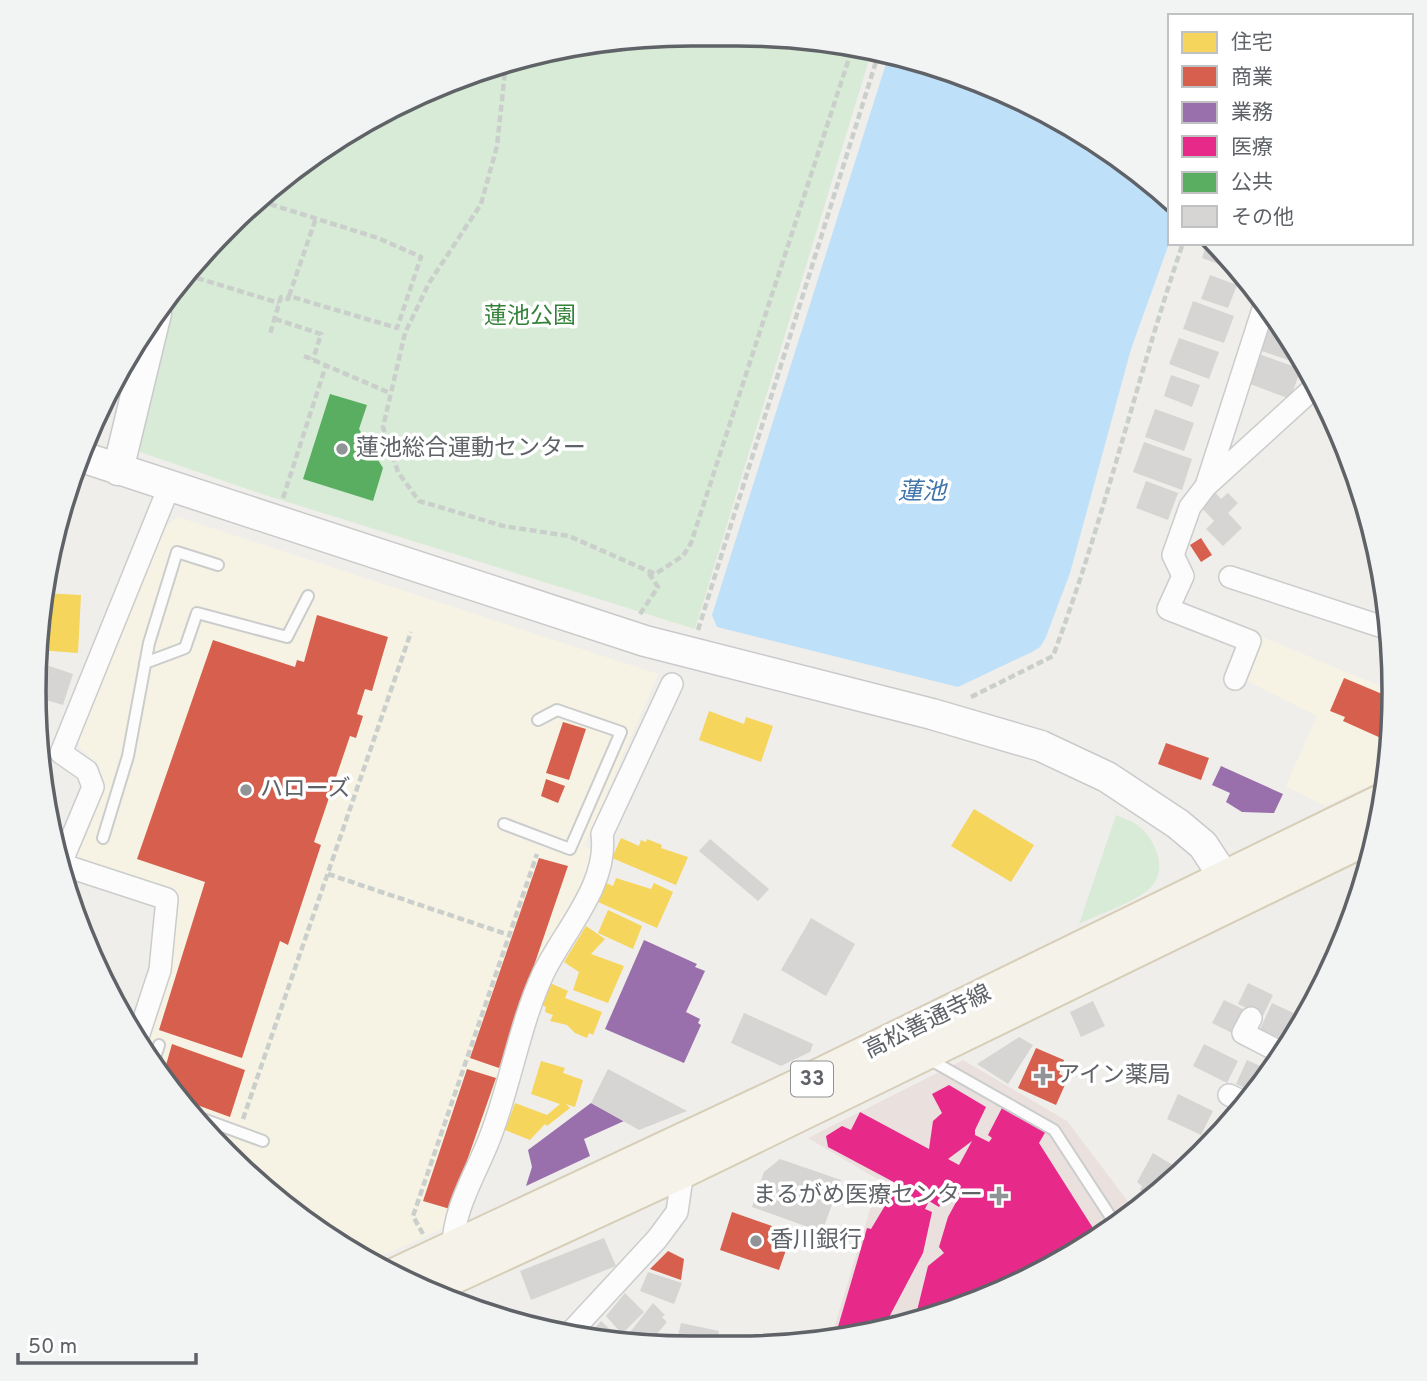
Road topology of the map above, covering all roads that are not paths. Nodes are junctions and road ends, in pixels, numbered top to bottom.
1 (1261, 316) edge
2 (150, 339) edge
3 (1308, 393) edge
4 (89, 460) edge
5 (118, 470) junction
6 (1206, 486) junction
7 (169, 487) junction
8 (218, 565) dead end
9 (1230, 577) dead end
10 (308, 596) dead end
11 (1378, 625) edge
12 (145, 663) junction
13 (1235, 679) dead end
14 (672, 684) dead end
15 (537, 720) dead end
16 (1370, 809) edge
17 (504, 824) dead end
18 (103, 838) dead end
19 (1364, 838) edge
20 (66, 851) edge
21 (71, 870) edge
22 (1233, 889) junction
23 (1251, 1018) dead end
24 (142, 1029) edge
25 (159, 1045) dead end
26 (908, 1047) junction
27 (1273, 1048) edge
28 (157, 1053) edge
29 (211, 1122) edge
30 (262, 1141) dead end
31 (677, 1159) junction
32 (1110, 1216) edge
33 (439, 1243) junction
34 (404, 1268) edge
35 (437, 1283) edge
36 (577, 1325) edge

1 - 6 street
2 - 5 street
3 - 6 street
4 - 5 street
5 - 7 street
6 - 13 street
7 - 20 street
7 - 22 street
8 - 12 lane
9 - 11 street
10 - 12 lane
12 - 18 lane
14 - 33 street
15 - 17 lane
16 - 22 main road, 高松善通寺線 / 33
19 - 22 main road, 高松善通寺線 / 33
21 - 24 street
22 - 26 main road, 高松善通寺線 / 33
23 - 27 street
25 - 28 lane
26 - 31 main road, 高松善通寺線 / 33
26 - 32 lane
29 - 30 lane
31 - 33 main road, 高松善通寺線 / 33
31 - 35 main road, 高松善通寺線 / 33
31 - 36 street
33 - 34 main road, 高松善通寺線 / 33

